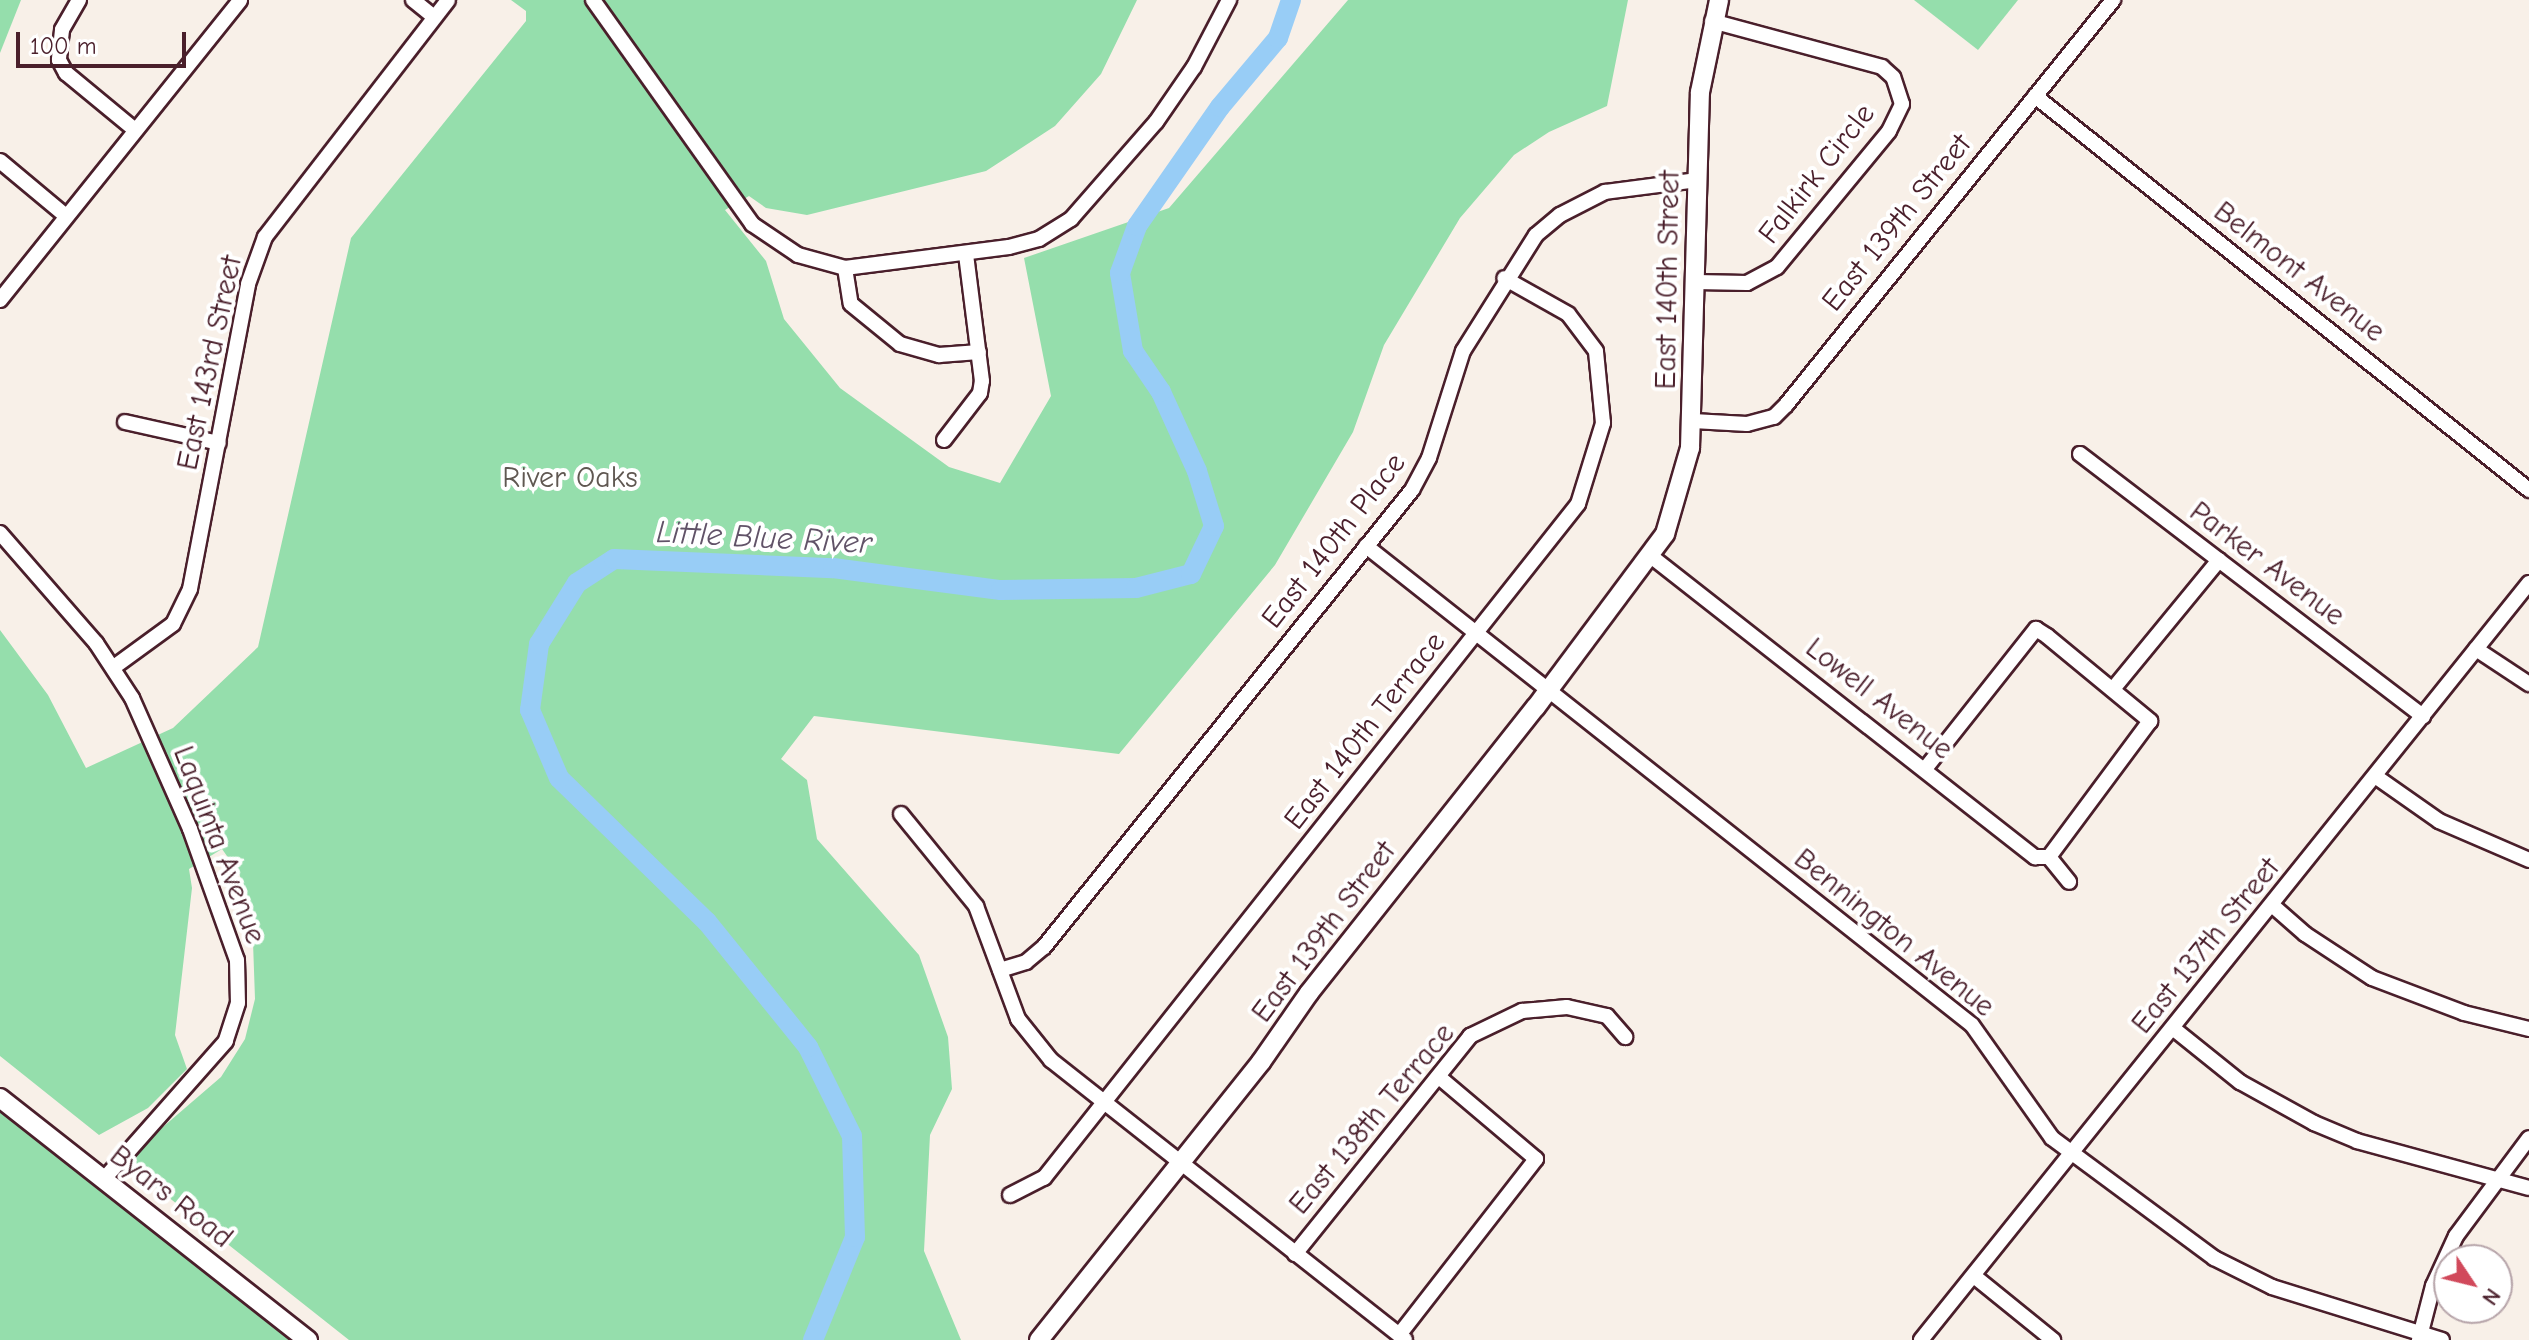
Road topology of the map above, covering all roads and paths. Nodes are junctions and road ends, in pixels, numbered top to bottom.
1 (79, 0) edge
2 (240, 0) edge
3 (413, 0) edge
4 (448, 0) edge
5 (593, 0) edge
6 (1229, 0) edge
7 (1719, 0) edge
8 (2113, 0) edge
9 (434, 17) junction
10 (1712, 21) junction
11 (2035, 96) junction
12 (135, 130) junction
13 (0, 161) edge
14 (1698, 180) junction
15 (66, 216) junction
16 (966, 254) junction
17 (845, 268) junction
18 (1504, 278) junction
19 (1696, 282) junction
20 (0, 300) edge
21 (979, 352) junction
22 (1693, 421) junction
23 (125, 422) dead end
24 (944, 440) dead end
25 (219, 443) junction
26 (2080, 454) dead end
27 (2529, 490) edge
28 (0, 533) edge
29 (1366, 546) junction
30 (1652, 557) junction
31 (2219, 560) junction
32 (2529, 583) edge
33 (1476, 633) junction
34 (2476, 649) junction
35 (114, 667) junction
36 (2529, 684) edge
37 (2113, 689) junction
38 (1547, 690) junction
39 (2423, 716) junction
40 (1925, 769) junction
41 (2375, 776) junction
42 (901, 814) dead end
43 (2049, 857) junction
44 (2529, 860) edge
45 (2069, 882) dead end
46 (2272, 905) junction
47 (1000, 970) junction
48 (2174, 1029) junction
49 (2529, 1029) edge
50 (1625, 1037) dead end
51 (1439, 1077) junction
52 (0, 1098) edge
53 (1104, 1103) junction
54 (2529, 1138) edge
55 (2074, 1154) junction
56 (1179, 1164) junction
57 (2497, 1178) junction
58 (104, 1179) junction
59 (2529, 1188) edge
60 (1010, 1195) dead end
61 (1295, 1254) junction
62 (1974, 1276) junction
63 (2420, 1337) edge
64 (1402, 1338) edge
65 (308, 1340) edge
66 (1039, 1340) edge
67 (1921, 1340) edge
68 (2053, 1340) edge
69 (2442, 1340) edge

1 - 12 street
2 - 12 street
3 - 9 street
4 - 9 street, East 143rd Street
5 - 17 street
6 - 16 street
7 - 10 street, East 140th Street
8 - 11 street, East 139th Street
9 - 25 street, East 143rd Street
10 - 14 street, East 140th Street
10 - 19 street, Falkirk Circle
11 - 22 street, East 139th Street
11 - 27 street, Belmont Avenue
12 - 15 street
13 - 15 street
14 - 18 street, East 140th Place
14 - 19 street, East 140th Street
15 - 20 street
16 - 17 street
16 - 21 street
17 - 21 street
18 - 29 street, East 140th Place
18 - 33 street, East 140th Terrace
19 - 22 street, East 140th Street
21 - 24 street
22 - 30 street, East 140th Street
23 - 25 street
25 - 35 street, East 143rd Street
26 - 31 street, Parker Avenue
28 - 35 street, Laquinta Avenue
29 - 33 street, Bennington Avenue
29 - 47 street, East 140th Place
30 - 38 street, East 139th Street
30 - 40 street, Lowell Avenue
31 - 37 street
31 - 39 street, Parker Avenue
32 - 34 street, East 137th Street
33 - 38 street, Bennington Avenue
33 - 53 street, East 140th Terrace
34 - 36 street
34 - 39 street, East 137th Street
35 - 58 street, Laquinta Avenue
37 - 40 street
37 - 43 street
38 - 55 street, Bennington Avenue
38 - 56 street, East 139th Street
39 - 41 street, East 137th Street
40 - 43 street, Lowell Avenue
41 - 44 street
41 - 46 street, East 137th Street
42 - 47 street
43 - 45 street, Lowell Avenue
46 - 48 street, East 137th Street
46 - 49 street
47 - 53 street
48 - 55 street, East 137th Street
48 - 57 street
50 - 51 street, East 138th Terrace
51 - 61 street, East 138th Terrace
51 - 64 street
52 - 58 street, Byars Road
53 - 56 street
53 - 60 street, East 140th Terrace
54 - 57 street
55 - 62 street, East 137th Street
55 - 63 street, Bennington Avenue
56 - 61 street
56 - 66 street, East 139th Street
57 - 59 street
57 - 63 street
58 - 65 street, Byars Road
61 - 64 street
62 - 67 street, East 137th Street
62 - 68 street
63 - 69 street, Bennington Avenue

